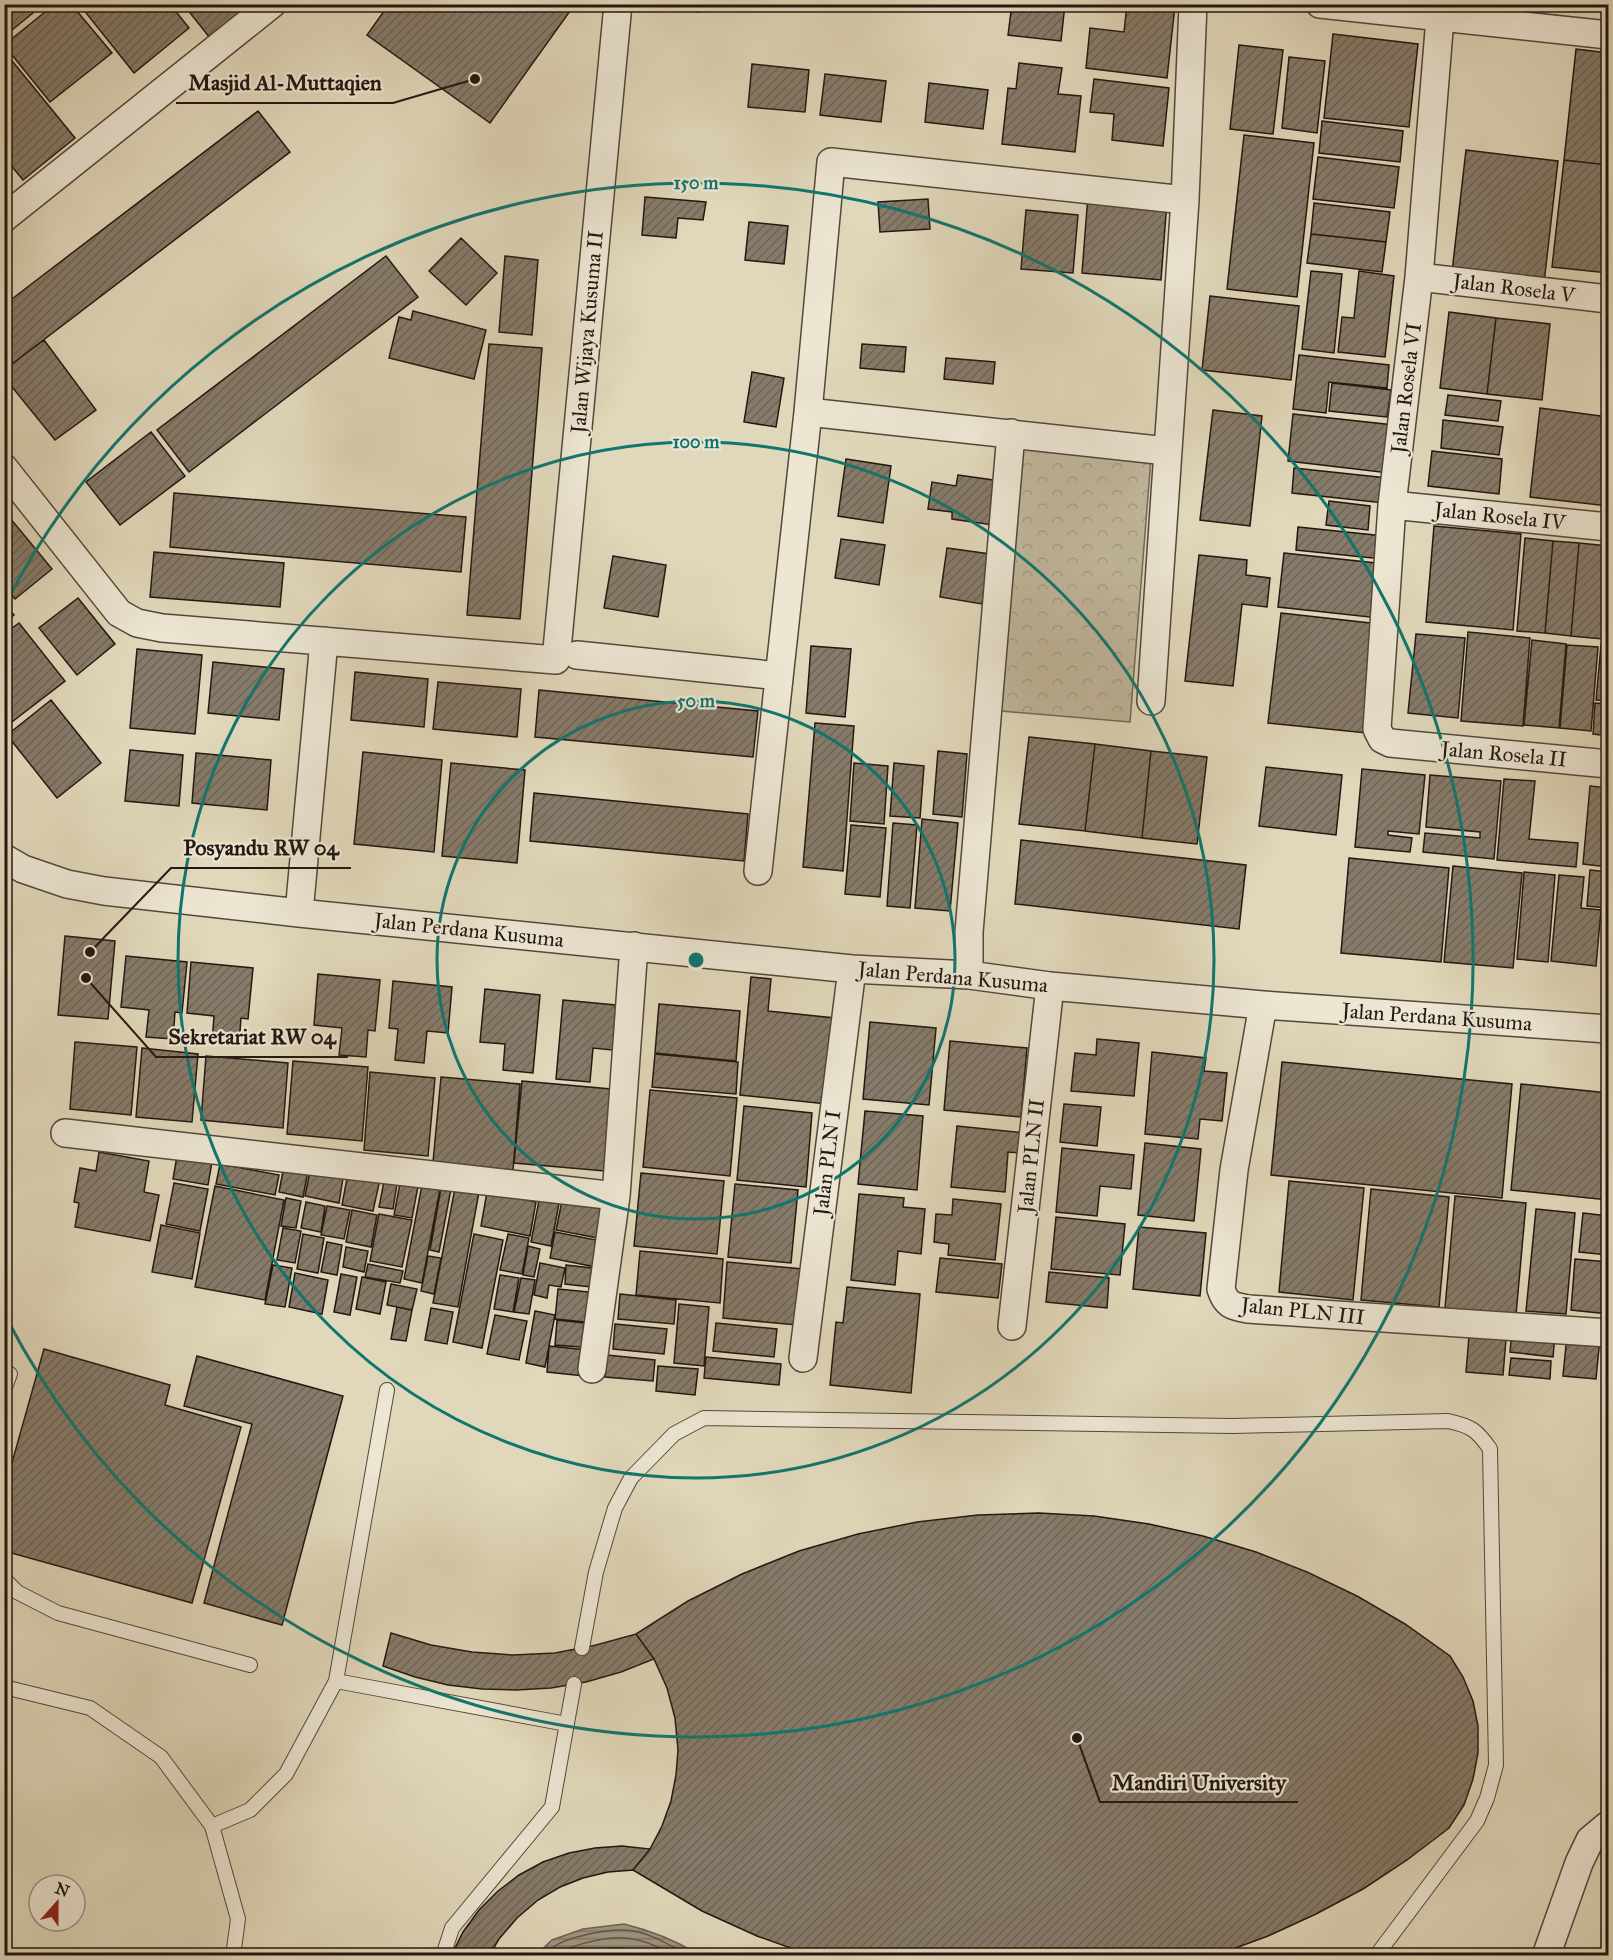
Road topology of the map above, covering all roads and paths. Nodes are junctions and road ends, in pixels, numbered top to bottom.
1 (272, 4) edge
2 (618, 4) edge
3 (1193, 4) edge
4 (1320, 4) edge
5 (1440, 18) junction
6 (1608, 35) edge
7 (1185, 200) junction
8 (4, 218) edge
9 (1419, 277) junction
10 (1608, 299) edge
11 (808, 412) junction
12 (1011, 433) junction
13 (1167, 451) junction
14 (4, 468) edge
15 (1392, 505) junction
16 (1608, 527) edge
17 (324, 640) junction
18 (566, 657) junction
19 (779, 676) junction
20 (1151, 701) dead end
21 (1399, 744) joint
22 (1608, 764) edge
23 (4, 858) edge
24 (758, 871) dead end
25 (299, 913) junction
26 (634, 946) junction
27 (852, 969) junction
28 (969, 975) junction
29 (1050, 986) junction
30 (1263, 1005) junction
31 (1608, 1029) edge
32 (65, 1133) dead end
33 (616, 1196) junction
34 (1012, 1326) dead end
35 (1608, 1333) edge
36 (803, 1358) dead end
37 (592, 1369) dead end
38 (10, 1374) dead end
39 (4, 1390) edge
40 (387, 1390) dead end
41 (4, 1579) edge
42 (582, 1648) dead end
43 (250, 1665) dead end
44 (336, 1681) junction
45 (574, 1684) dead end
46 (4, 1687) edge
47 (567, 1724) junction
48 (1608, 1825) edge
49 (212, 1826) junction
50 (233, 1956) edge
51 (443, 1956) edge
52 (1376, 1956) edge
53 (1546, 1956) edge

1 - 8 street
2 - 18 street, Jalan Wijaya Kusuma II
3 - 7 street
4 - 5 street
5 - 6 street
5 - 9 street, Jalan Rosela VI
7 - 11 street
7 - 13 street
9 - 10 street, Jalan Rosela V
9 - 15 street, Jalan Rosela VI
11 - 12 street
11 - 19 street
12 - 13 street
12 - 28 street
13 - 20 street
14 - 17 street
15 - 16 street, Jalan Rosela IV
15 - 21 street, Jalan Rosela VI
17 - 18 street
17 - 25 street
18 - 19 street
19 - 24 street
21 - 22 street, Jalan Rosela II
23 - 25 street, Jalan Perdana Kusuma
25 - 26 street, Jalan Perdana Kusuma
26 - 27 street, Jalan Perdana Kusuma
26 - 33 street
27 - 28 street, Jalan Perdana Kusuma
27 - 36 street, Jalan PLN I
28 - 29 street, Jalan Perdana Kusuma
29 - 30 street, Jalan Perdana Kusuma
29 - 34 street, Jalan PLN II
30 - 31 street, Jalan Perdana Kusuma
30 - 35 street, Jalan PLN III
32 - 33 street
33 - 37 street
38 - 39 lane
40 - 44 lane
41 - 43 lane
42 - 52 lane
44 - 47 lane
44 - 49 lane
45 - 47 lane
46 - 49 lane
47 - 51 lane
48 - 53 street
49 - 50 lane

